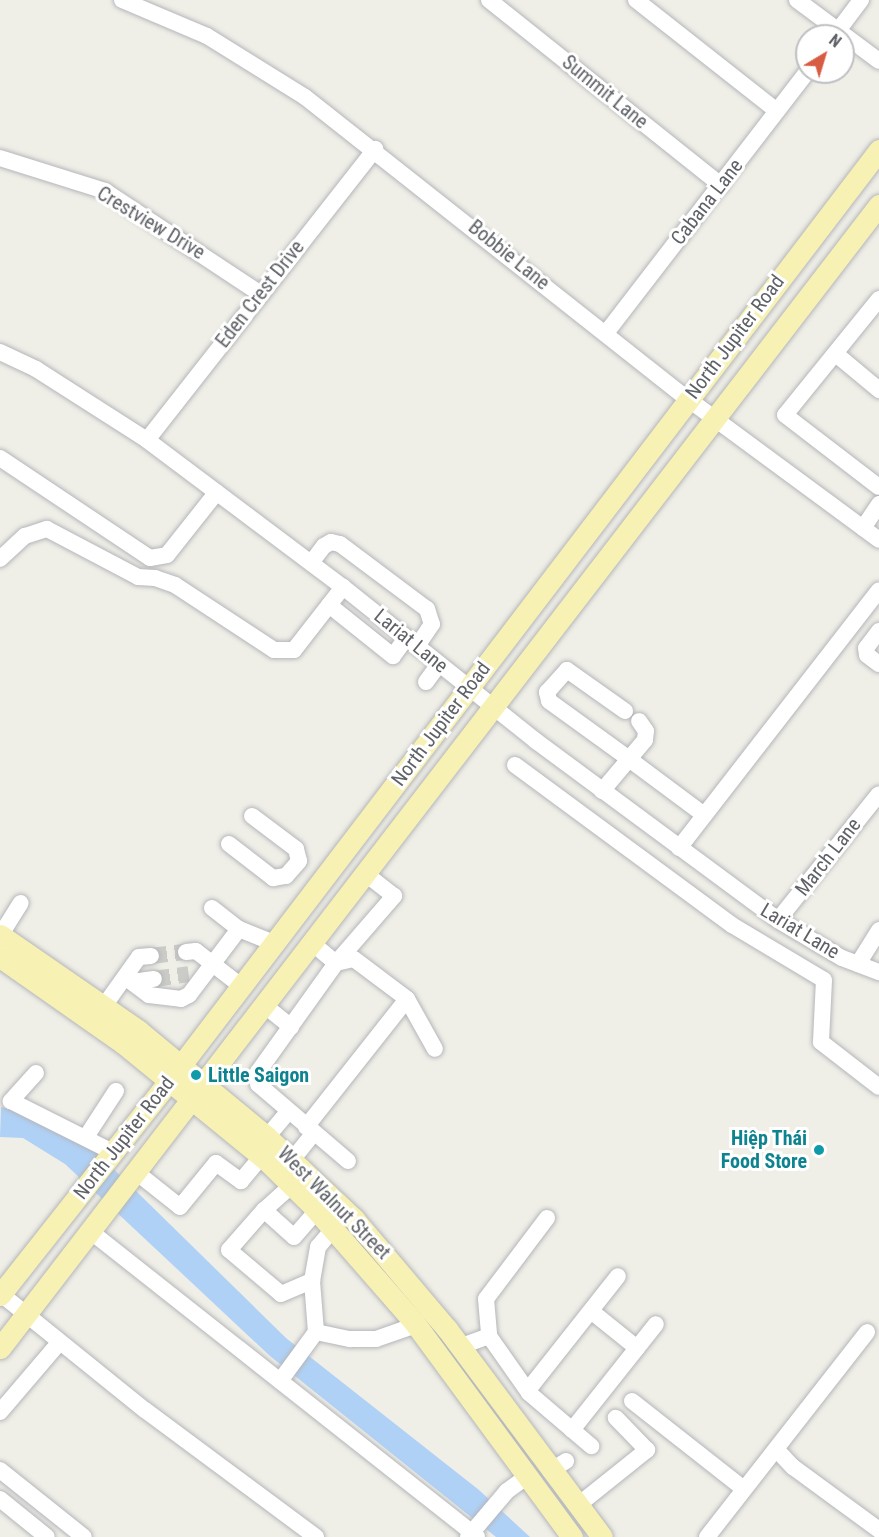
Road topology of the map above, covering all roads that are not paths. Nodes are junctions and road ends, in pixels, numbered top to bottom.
1 (122, 0) edge
2 (489, 0) edge
3 (636, 0) edge
4 (797, 0) edge
5 (861, 0) edge
6 (826, 24) edge
7 (844, 24) edge
8 (855, 45) edge
9 (879, 62) edge
10 (798, 84) edge
11 (777, 111) junction
12 (375, 149) junction
13 (879, 150) edge
14 (0, 158) edge
15 (721, 184) junction
16 (877, 211) edge
17 (260, 293) junction
18 (879, 299) edge
19 (606, 333) junction
20 (0, 352) edge
21 (837, 355) junction
22 (879, 390) edge
23 (688, 399) junction
24 (717, 417) junction
25 (147, 440) junction
26 (0, 458) edge
27 (879, 487) edge
28 (217, 492) junction
29 (879, 504) edge
30 (863, 528) junction
31 (879, 540) edge
32 (0, 559) edge
33 (311, 563) junction
34 (343, 587) junction
35 (879, 590) edge
36 (329, 605) junction
37 (879, 631) edge
38 (411, 642) junction
39 (439, 664) junction
40 (879, 664) edge
41 (426, 682) dead end
42 (469, 687) junction
43 (493, 706) junction
44 (625, 711) dead end
45 (639, 721) dead end
46 (630, 759) junction
47 (515, 765) dead end
48 (603, 791) junction
49 (879, 794) edge
50 (252, 816) dead end
51 (704, 816) junction
52 (229, 844) dead end
53 (679, 848) junction
54 (341, 854) junction
55 (365, 873) junction
56 (21, 903) dead end
57 (213, 908) dead end
58 (778, 921) junction
59 (239, 929) junction
60 (879, 930) edge
61 (0, 935) edge
62 (274, 943) junction
63 (312, 943) junction
64 (186, 952) dead end
65 (151, 956) tunnel mouth
66 (0, 957) edge
67 (336, 963) junction
68 (858, 964) junction
69 (200, 970) junction
70 (879, 972) edge
71 (154, 979) tunnel mouth
72 (128, 980) junction
73 (241, 986) junction
74 (407, 999) junction
75 (264, 1005) junction
76 (104, 1006) junction
77 (291, 1027) junction
78 (435, 1049) dead end
79 (36, 1073) dead end
80 (175, 1073) junction
81 (879, 1087) edge
82 (116, 1091) dead end
83 (198, 1091) junction
84 (287, 1113) junction
85 (310, 1130) junction
86 (86, 1137) junction
87 (264, 1147) junction
88 (111, 1154) junction
89 (292, 1160) junction
90 (348, 1161) dead end
91 (134, 1175) junction
92 (292, 1185) junction
93 (264, 1210) junction
94 (317, 1210) junction
95 (547, 1218) dead end
96 (334, 1228) junction
97 (92, 1229) junction
98 (294, 1237) junction
99 (316, 1255) junction
100 (363, 1260) junction
101 (618, 1276) dead end
102 (312, 1281) junction
103 (0, 1295) edge
104 (428, 1305) junction
105 (591, 1311) junction
106 (26, 1315) junction
107 (657, 1324) dead end
108 (416, 1325) junction
109 (867, 1332) dead end
110 (489, 1336) junction
111 (312, 1338) junction
112 (59, 1343) junction
113 (459, 1347) junction
114 (0, 1348) edge
115 (638, 1348) junction
116 (282, 1378) junction
117 (529, 1392) junction
118 (632, 1401) dead end
119 (505, 1409) junction
120 (0, 1412) edge
121 (616, 1418) dead end
122 (490, 1424) junction
123 (572, 1430) junction
124 (591, 1446) dead end
125 (776, 1449) junction
126 (558, 1466) junction
127 (0, 1470) edge
128 (528, 1476) junction
129 (744, 1489) junction
130 (0, 1499) edge
131 (577, 1506) junction
132 (874, 1528) edge
133 (473, 1532) edge
134 (599, 1534) edge
135 (47, 1537) edge
136 (84, 1537) edge
137 (316, 1537) edge
138 (572, 1537) edge
139 (707, 1537) edge

1 - 12 street, Bobbie Lane
2 - 15 street, Summit Lane
3 - 11 street
4 - 6 street
5 - 7 street
8 - 9 street
10 - 11 street, Cabana Lane
11 - 15 street, Cabana Lane
12 - 17 street, Eden Crest Drive
12 - 19 street, Bobbie Lane
13 - 23 main road, North Jupiter Road
14 - 17 street, Crestview Drive
15 - 19 street, Cabana Lane
16 - 24 main road, North Jupiter Road
17 - 25 street, Eden Crest Drive
18 - 21 street
19 - 23 street, Bobbie Lane
20 - 25 street, Lariat Lane
21 - 22 street
21 - 27 street
23 - 24 street, Bobbie Lane
23 - 42 main road, North Jupiter Road
24 - 30 street, Bobbie Lane
24 - 43 main road, North Jupiter Road
25 - 28 street, Lariat Lane
26 - 28 street
28 - 33 street, Lariat Lane
29 - 30 street
30 - 31 street, Bobbie Lane
32 - 36 street
33 - 34 street, Lariat Lane
33 - 38 street
34 - 36 street
34 - 38 street, Lariat Lane
35 - 51 street
36 - 38 street
37 - 40 street
38 - 39 street, Lariat Lane
39 - 41 street
39 - 42 street, Lariat Lane
42 - 43 street, Lariat Lane
42 - 54 main road, North Jupiter Road
43 - 48 street, Lariat Lane
43 - 55 main road, North Jupiter Road
44 - 46 street
45 - 46 street
46 - 48 street
46 - 51 street
47 - 81 street
48 - 53 street, Lariat Lane
49 - 58 street, March Lane
50 - 52 street
51 - 53 street
53 - 58 street, Lariat Lane
54 - 55 main road
54 - 62 main road, North Jupiter Road
55 - 63 main road, North Jupiter Road
55 - 67 street
56 - 61 street
57 - 59 street
58 - 68 street, Lariat Lane
59 - 62 street
59 - 69 street
60 - 68 street
61 - 76 main road, West Walnut Street
62 - 73 main road, North Jupiter Road
63 - 67 street
63 - 75 main road, North Jupiter Road
64 - 69 street
65 - 72 street
66 - 80 main road, West Walnut Street
67 - 74 street
67 - 77 street
68 - 70 street, Lariat Lane
69 - 72 street
69 - 73 street
71 - 72 street
72 - 76 street
73 - 80 main road, North Jupiter Road
74 - 78 street
74 - 85 street
75 - 77 street
75 - 83 main road, North Jupiter Road
76 - 80 main road, West Walnut Street
77 - 84 street
79 - 86 street
80 - 83 main road, West Walnut Street
80 - 88 main road, North Jupiter Road
82 - 86 street
83 - 87 main road, West Walnut Street
83 - 91 main road, North Jupiter Road
84 - 85 street
84 - 87 street
85 - 89 street
85 - 90 street
86 - 88 street
87 - 89 main road, West Walnut Street
87 - 91 street
87 - 92 main road, West Walnut Street
88 - 103 main road, North Jupiter Road
89 - 104 main road, West Walnut Street
91 - 97 main road, North Jupiter Road
92 - 93 street
92 - 94 main road, West Walnut Street
93 - 98 street
93 - 102 street
94 - 96 main road, West Walnut Street
94 - 98 street
95 - 110 street
96 - 99 street
96 - 100 main road, West Walnut Street
97 - 106 main road, North Jupiter Road
97 - 116 street
98 - 99 street
99 - 102 street
100 - 104 main road
100 - 108 main road, West Walnut Street
101 - 105 street
102 - 111 street
103 - 106 street
104 - 113 main road, West Walnut Street
105 - 115 street
105 - 117 street
106 - 112 street
106 - 114 main road, North Jupiter Road
107 - 115 street
108 - 111 street
108 - 113 main road
108 - 122 main road, West Walnut Street
109 - 125 street
110 - 113 street
110 - 117 street
111 - 116 street
112 - 120 street
112 - 137 street
113 - 119 main road, West Walnut Street
115 - 123 street
116 - 133 street
117 - 119 street
117 - 123 street
118 - 129 street
119 - 126 main road, West Walnut Street
121 - 131 street
122 - 126 main road
122 - 128 main road, West Walnut Street
123 - 124 street
125 - 129 street
125 - 132 street
126 - 131 main road, West Walnut Street
127 - 136 street
128 - 133 street
128 - 134 main road
128 - 138 main road, West Walnut Street
129 - 139 street
130 - 135 street
131 - 134 main road, West Walnut Street

